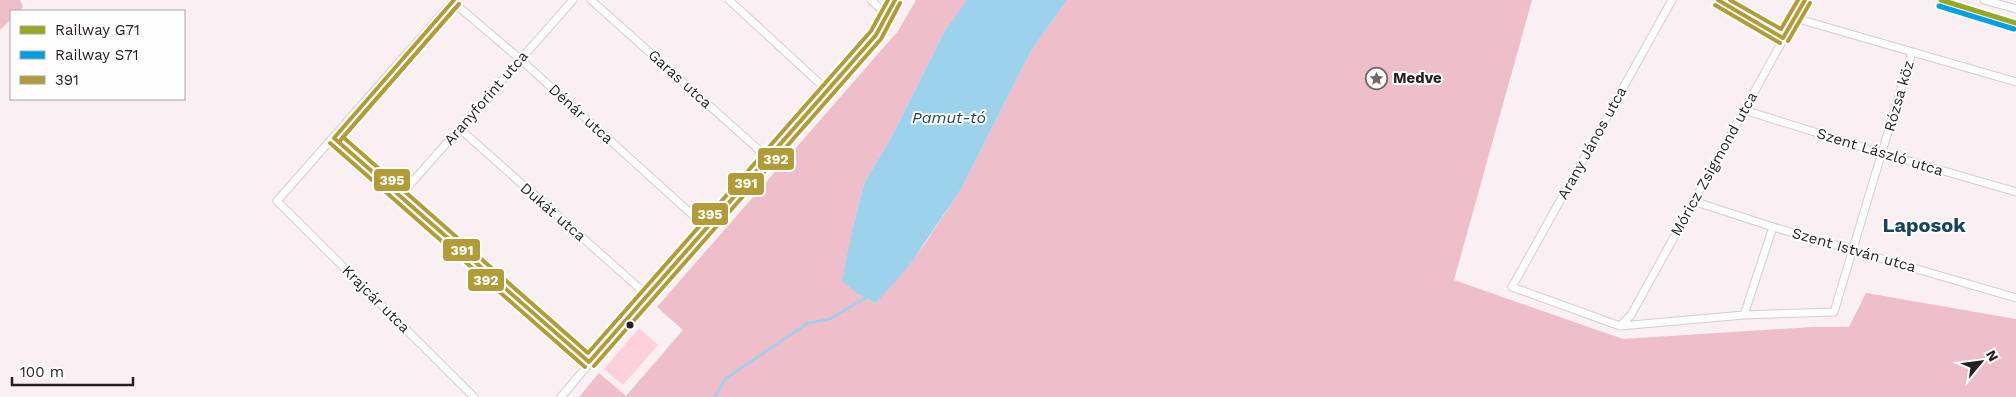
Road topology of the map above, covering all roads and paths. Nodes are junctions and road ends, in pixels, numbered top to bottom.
1 (572, 0) edge
2 (591, 0) edge
3 (729, 0) edge
4 (871, 0) edge
5 (895, 0) edge
6 (1672, 0) edge
7 (1718, 0) edge
8 (1805, 0) edge
9 (1984, 0) edge
10 (454, 1) edge
11 (2016, 9) edge
12 (888, 15) junction
13 (1795, 18) junction
14 (1783, 38) junction
15 (1912, 52) junction
16 (520, 59) junction
17 (2016, 82) edge
18 (828, 91) junction
19 (1744, 110) junction
20 (460, 129) junction
21 (334, 138) junction
22 (1882, 153) junction
23 (768, 158) junction
24 (2016, 192) edge
25 (399, 197) junction
26 (1693, 201) junction
27 (1773, 227) junction
28 (706, 228) junction
29 (1852, 249) junction
30 (647, 295) junction
31 (2016, 298) edge
32 (1744, 315) junction
33 (1620, 326) junction
34 (589, 362) junction
35 (474, 397) edge
36 (561, 397) edge

1 - 16 street, Aranyforint utca
2 - 23 street, Garas utca
3 - 18 street
4 - 12 street
5 - 12 street
6 - 33 street, Arany János utca
7 - 14 street
8 - 13 street, Móricz Zsigmond utca
9 - 11 street
10 - 16 street, Dénár utca
10 - 21 street
12 - 18 street
13 - 14 street, Móricz Zsigmond utca
13 - 15 street
14 - 19 street, Móricz Zsigmond utca
15 - 17 street
15 - 22 street, Rózsa köz
16 - 20 street, Aranyforint utca
16 - 28 street, Dénár utca
18 - 23 street
19 - 22 street, Szent László utca
19 - 26 street, Móricz Zsigmond utca
20 - 25 street, Aranyforint utca
20 - 30 street, Dukát utca
21 - 25 street
21 - 35 street, Krajcár utca
22 - 24 street, Szent László utca
22 - 29 street, Rózsa köz
23 - 28 street
25 - 34 street
26 - 27 street, Szent István utca
26 - 33 street, Móricz Zsigmond utca
27 - 29 street, Szent István utca
27 - 32 street
28 - 30 street
29 - 31 street, Szent István utca
29 - 32 street, Rózsa köz
30 - 34 street
32 - 33 street
34 - 36 street

